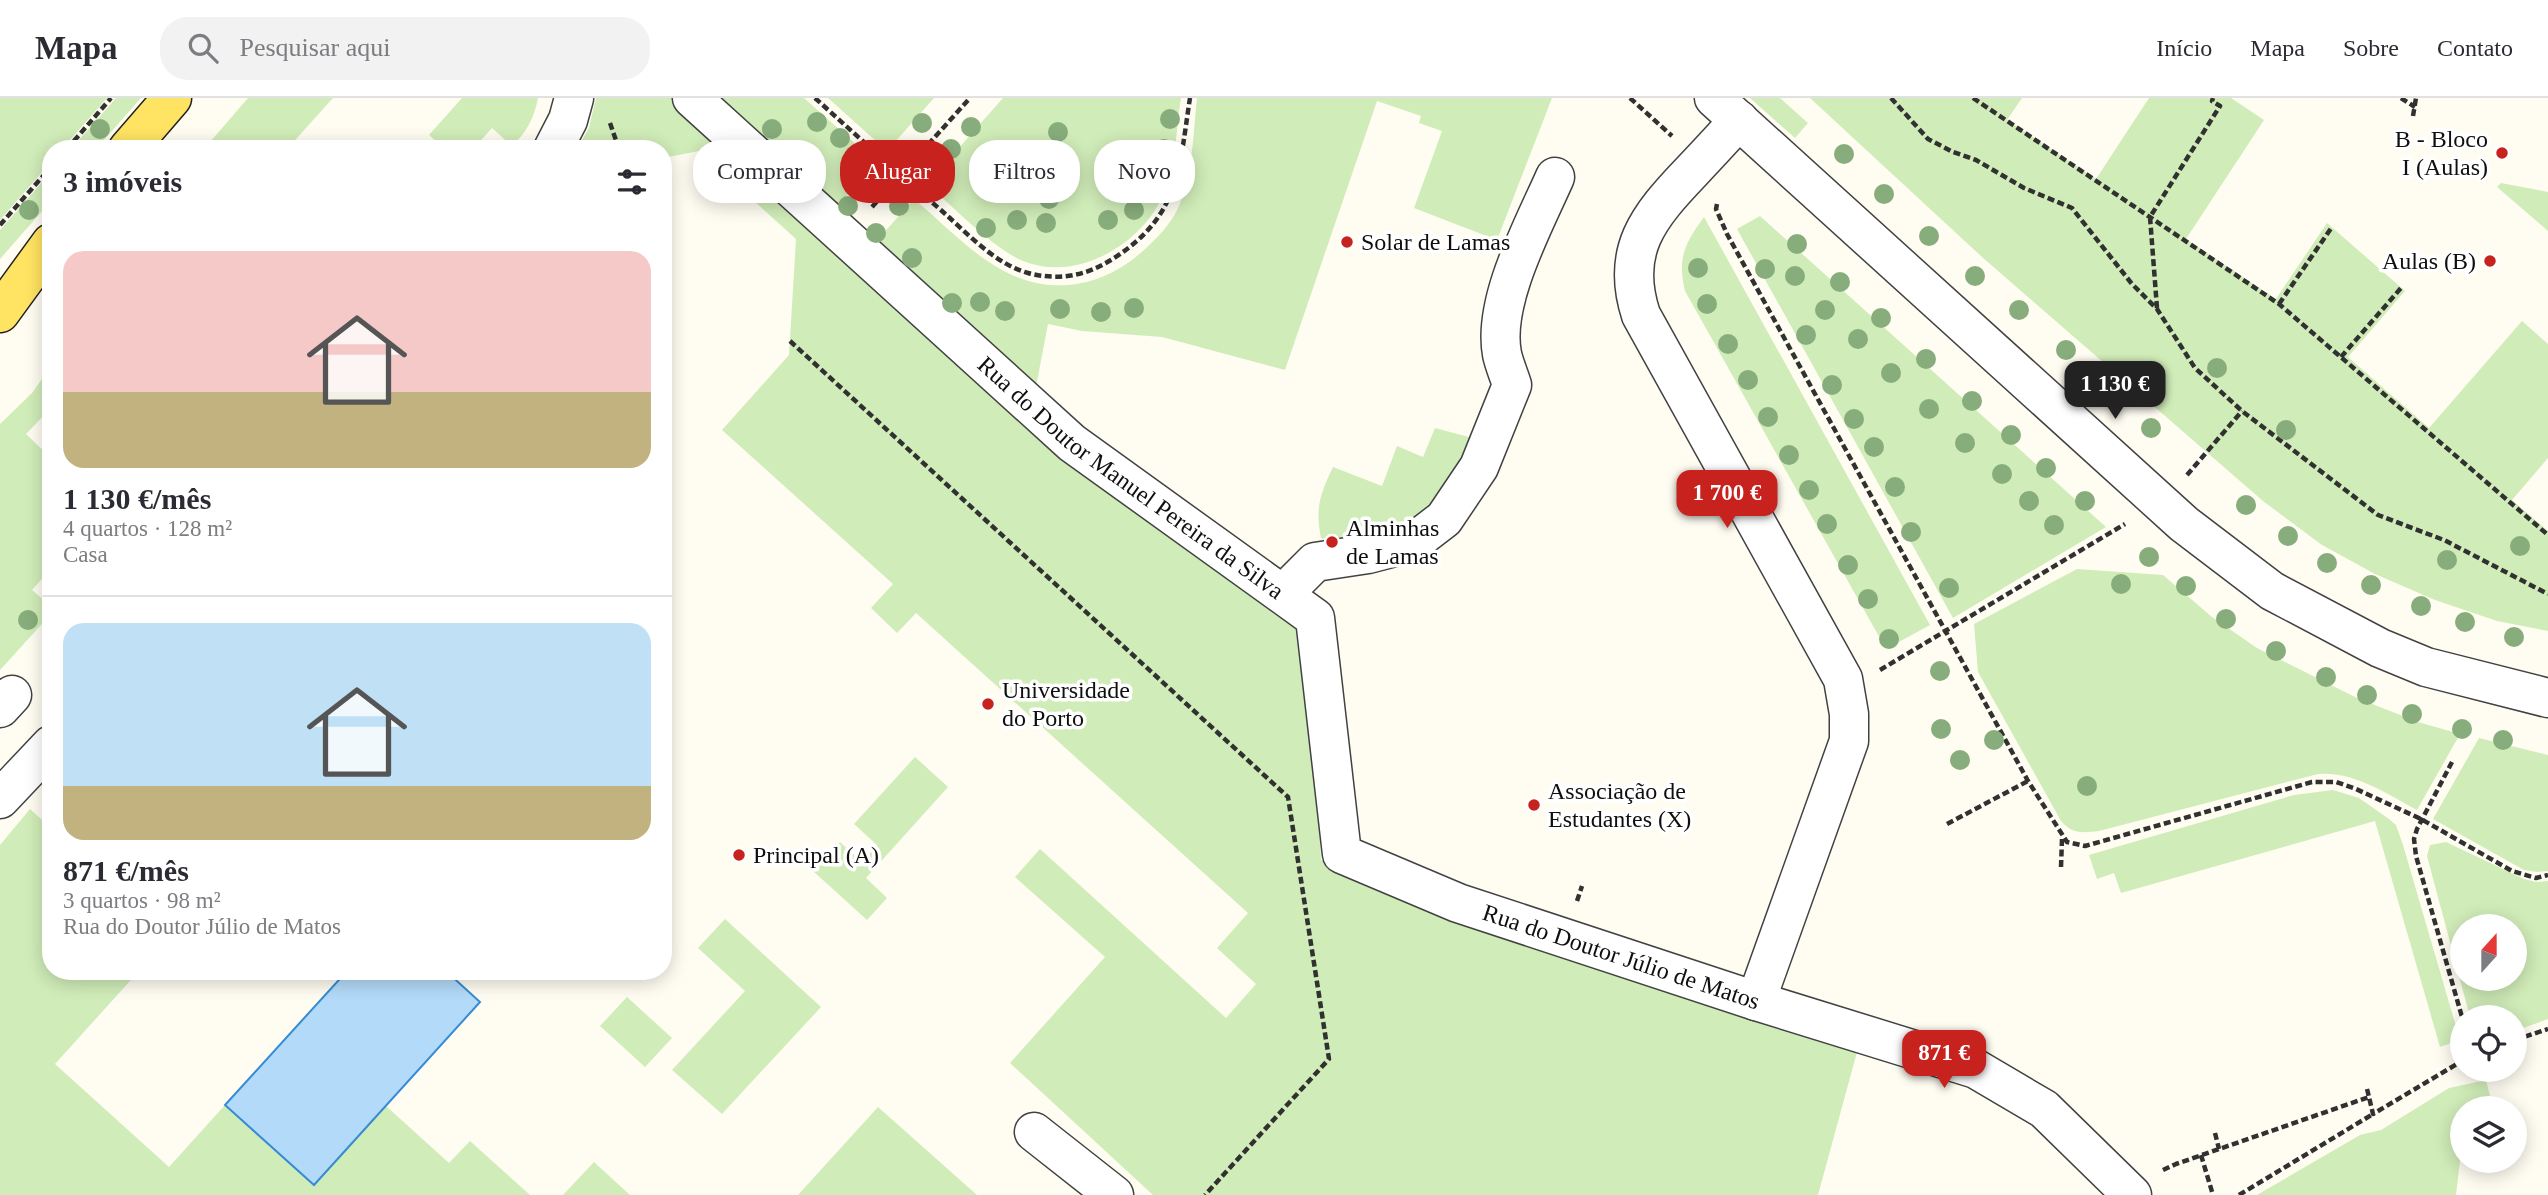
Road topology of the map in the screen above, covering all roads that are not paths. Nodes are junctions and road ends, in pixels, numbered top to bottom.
1 (173, 98) edge
2 (574, 98) edge
3 (692, 98) edge
4 (1726, 109) edge
5 (136, 140) edge
6 (558, 140) edge
7 (1555, 177) dead end
8 (42, 255) edge
9 (0, 313) edge
10 (1283, 594) junction
11 (2548, 698) edge
12 (42, 754) edge
13 (0, 799) edge
14 (1756, 1001) junction
15 (1034, 1132) dead end
16 (2130, 1192) edge
17 (1114, 1195) edge

1 - 5 main road
2 - 6 street
3 - 10 street, Rua do Doutor Manuel Pereira da Silva
4 - 11 street
4 - 14 street
7 - 10 street, Rua do Doutor Manuel Pereira da Silva
8 - 9 main road
10 - 14 street, Rua do Doutor Júlio de Matos
12 - 13 street
14 - 16 street, Rua do Doutor Júlio de Matos
15 - 17 street

